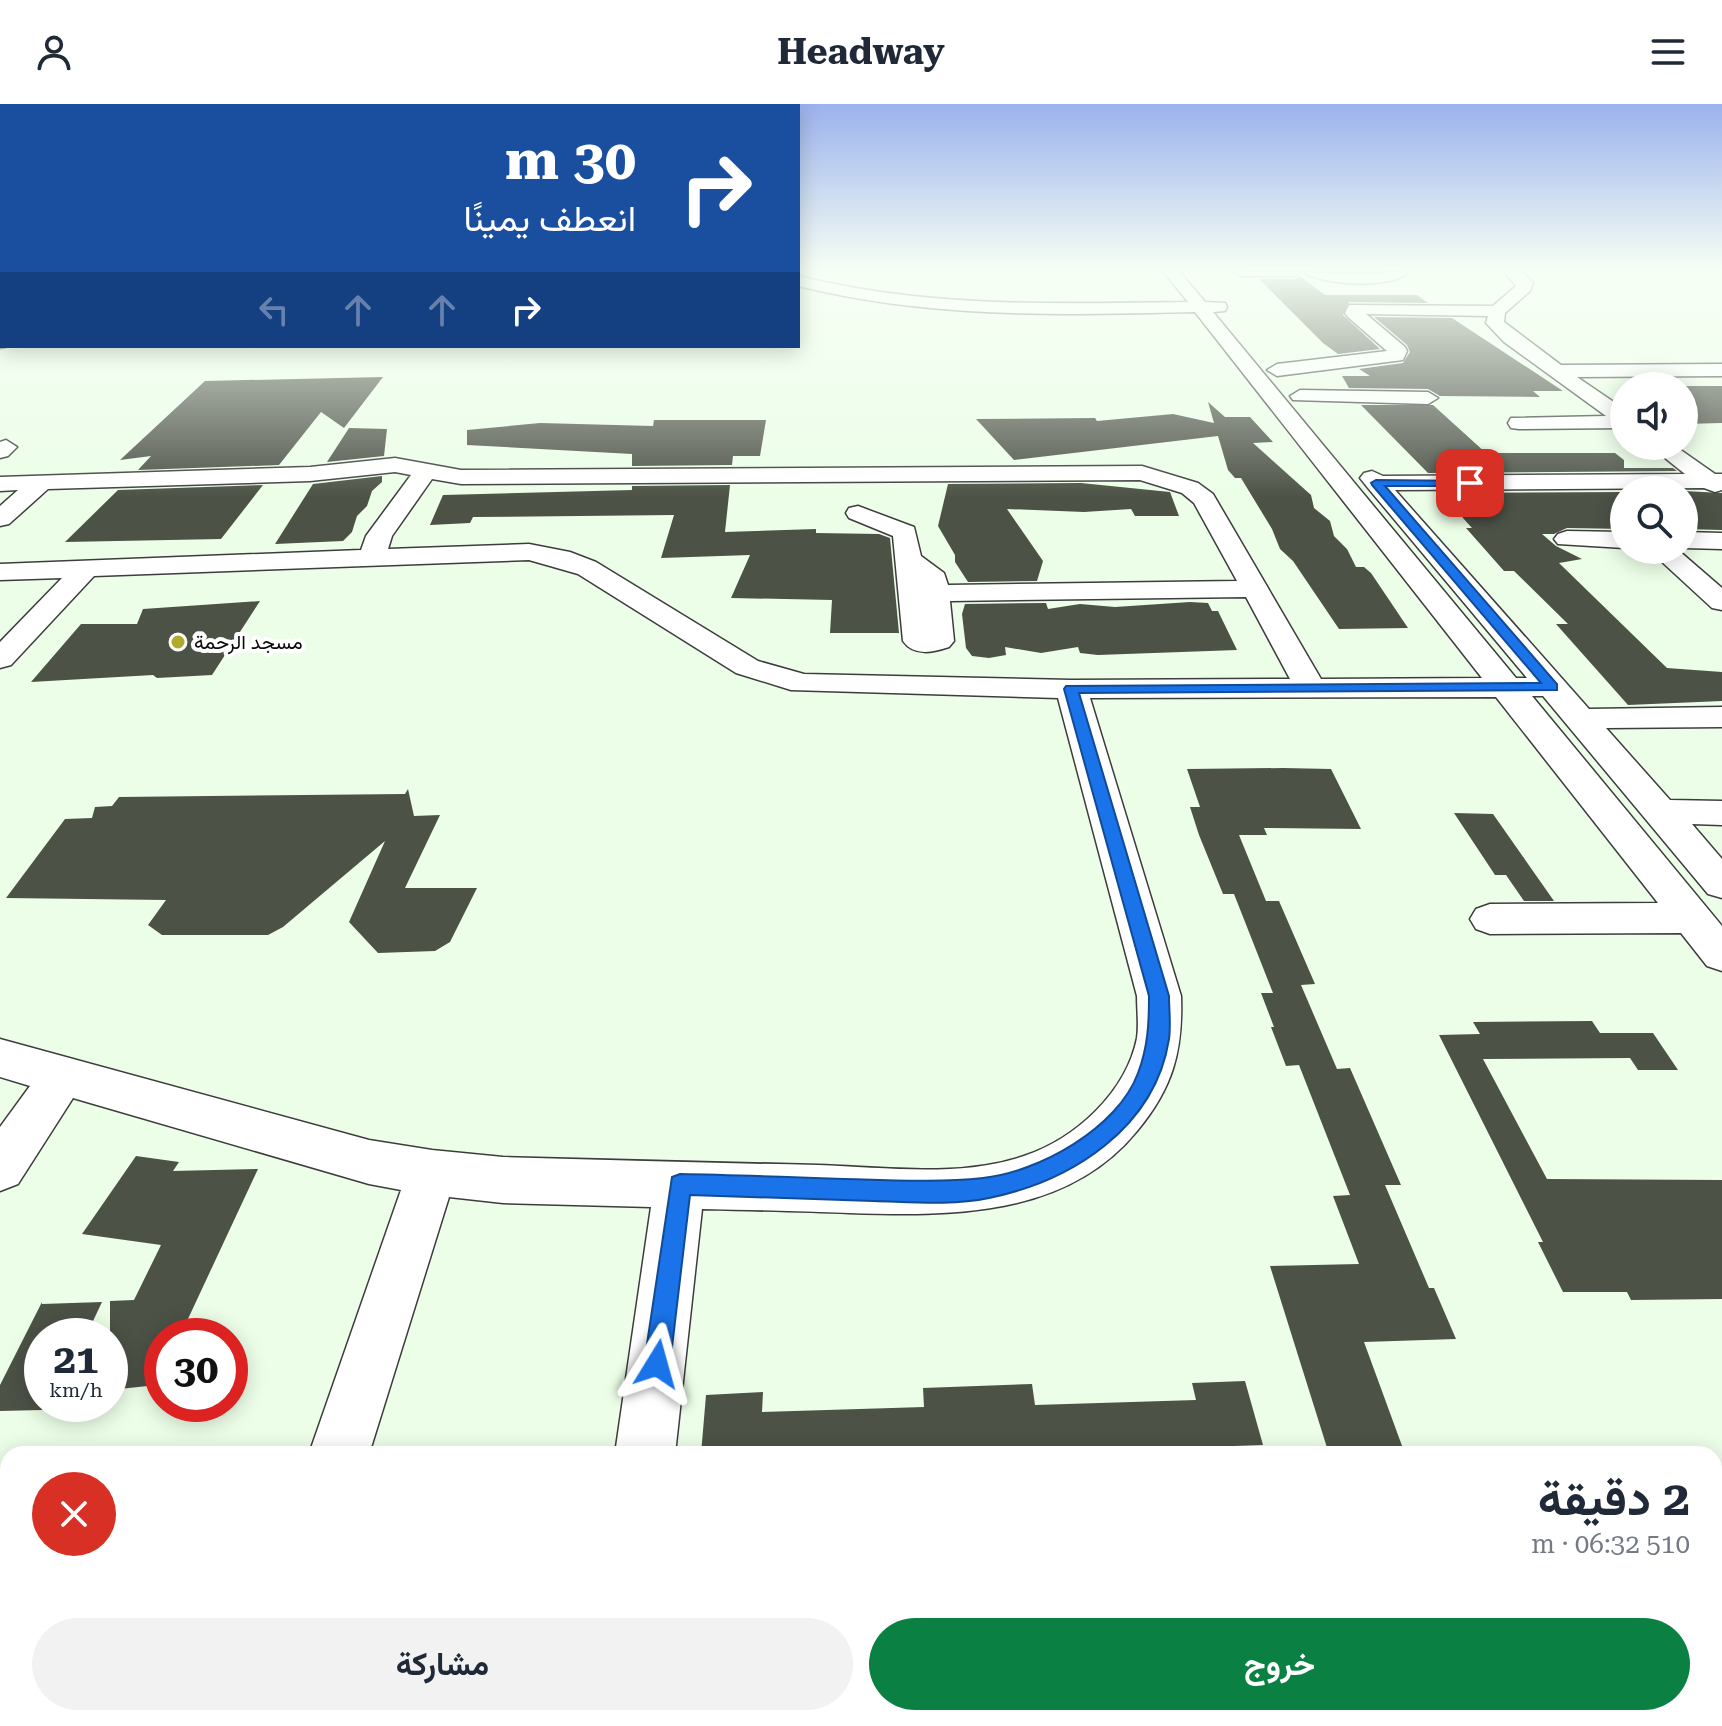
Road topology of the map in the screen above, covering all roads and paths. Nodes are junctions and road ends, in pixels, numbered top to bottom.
1 (1243, 347) edge
2 (1253, 347) edge
3 (1393, 347) edge
4 (1523, 347) edge
5 (1277, 370) junction
6 (1722, 370) edge
7 (1557, 371) junction
8 (1300, 396) junction
9 (1428, 398) dead end
10 (1610, 411) edge
11 (1610, 421) edge
12 (1519, 423) dead end
13 (1682, 460) edge
14 (426, 470) junction
15 (41, 483) junction
16 (1376, 483) junction
17 (0, 484) edge
18 (1718, 484) edge
19 (11, 500) edge
20 (858, 513) dead end
21 (0, 519) edge
22 (1567, 539) dead end
23 (1610, 540) edge
24 (1698, 540) edge
25 (1722, 541) edge
26 (372, 557) junction
27 (1678, 564) edge
28 (86, 569) junction
29 (0, 572) edge
30 (1255, 589) junction
31 (1722, 602) edge
32 (0, 659) edge
33 (1507, 687) junction
34 (1552, 687) junction
35 (1311, 688) junction
36 (1071, 689) junction
37 (1722, 717) edge
38 (1580, 719) junction
39 (1660, 812) junction
40 (1722, 813) edge
41 (1722, 884) edge
42 (1692, 918) junction
43 (1490, 919) dead end
44 (1722, 955) edge
45 (0, 1058) edge
46 (62, 1077) junction
47 (0, 1168) edge
48 (432, 1173) junction
49 (680, 1184) junction
50 (342, 1446) edge
51 (646, 1446) edge

1 - 33 street
2 - 5 street
3 - 5 street
4 - 7 street
5 - 8 street
6 - 7 street
7 - 10 street
8 - 9 street
8 - 16 street
11 - 12 street
13 - 18 street
14 - 15 street
14 - 26 street
14 - 30 street
15 - 17 street
15 - 19 street
16 - 18 street
16 - 34 street
19 - 21 street
20 - 30 street
22 - 23 street
24 - 25 street
26 - 28 street
26 - 36 street
27 - 31 street
28 - 29 street
28 - 32 street
30 - 35 street
33 - 34 street
33 - 35 street
33 - 42 street
34 - 38 street
35 - 36 street
36 - 49 street
37 - 38 street
38 - 39 street
39 - 40 street
39 - 41 street
42 - 43 street
42 - 44 street
45 - 46 street
46 - 47 street
46 - 48 street
48 - 49 street
48 - 50 street
49 - 51 street

